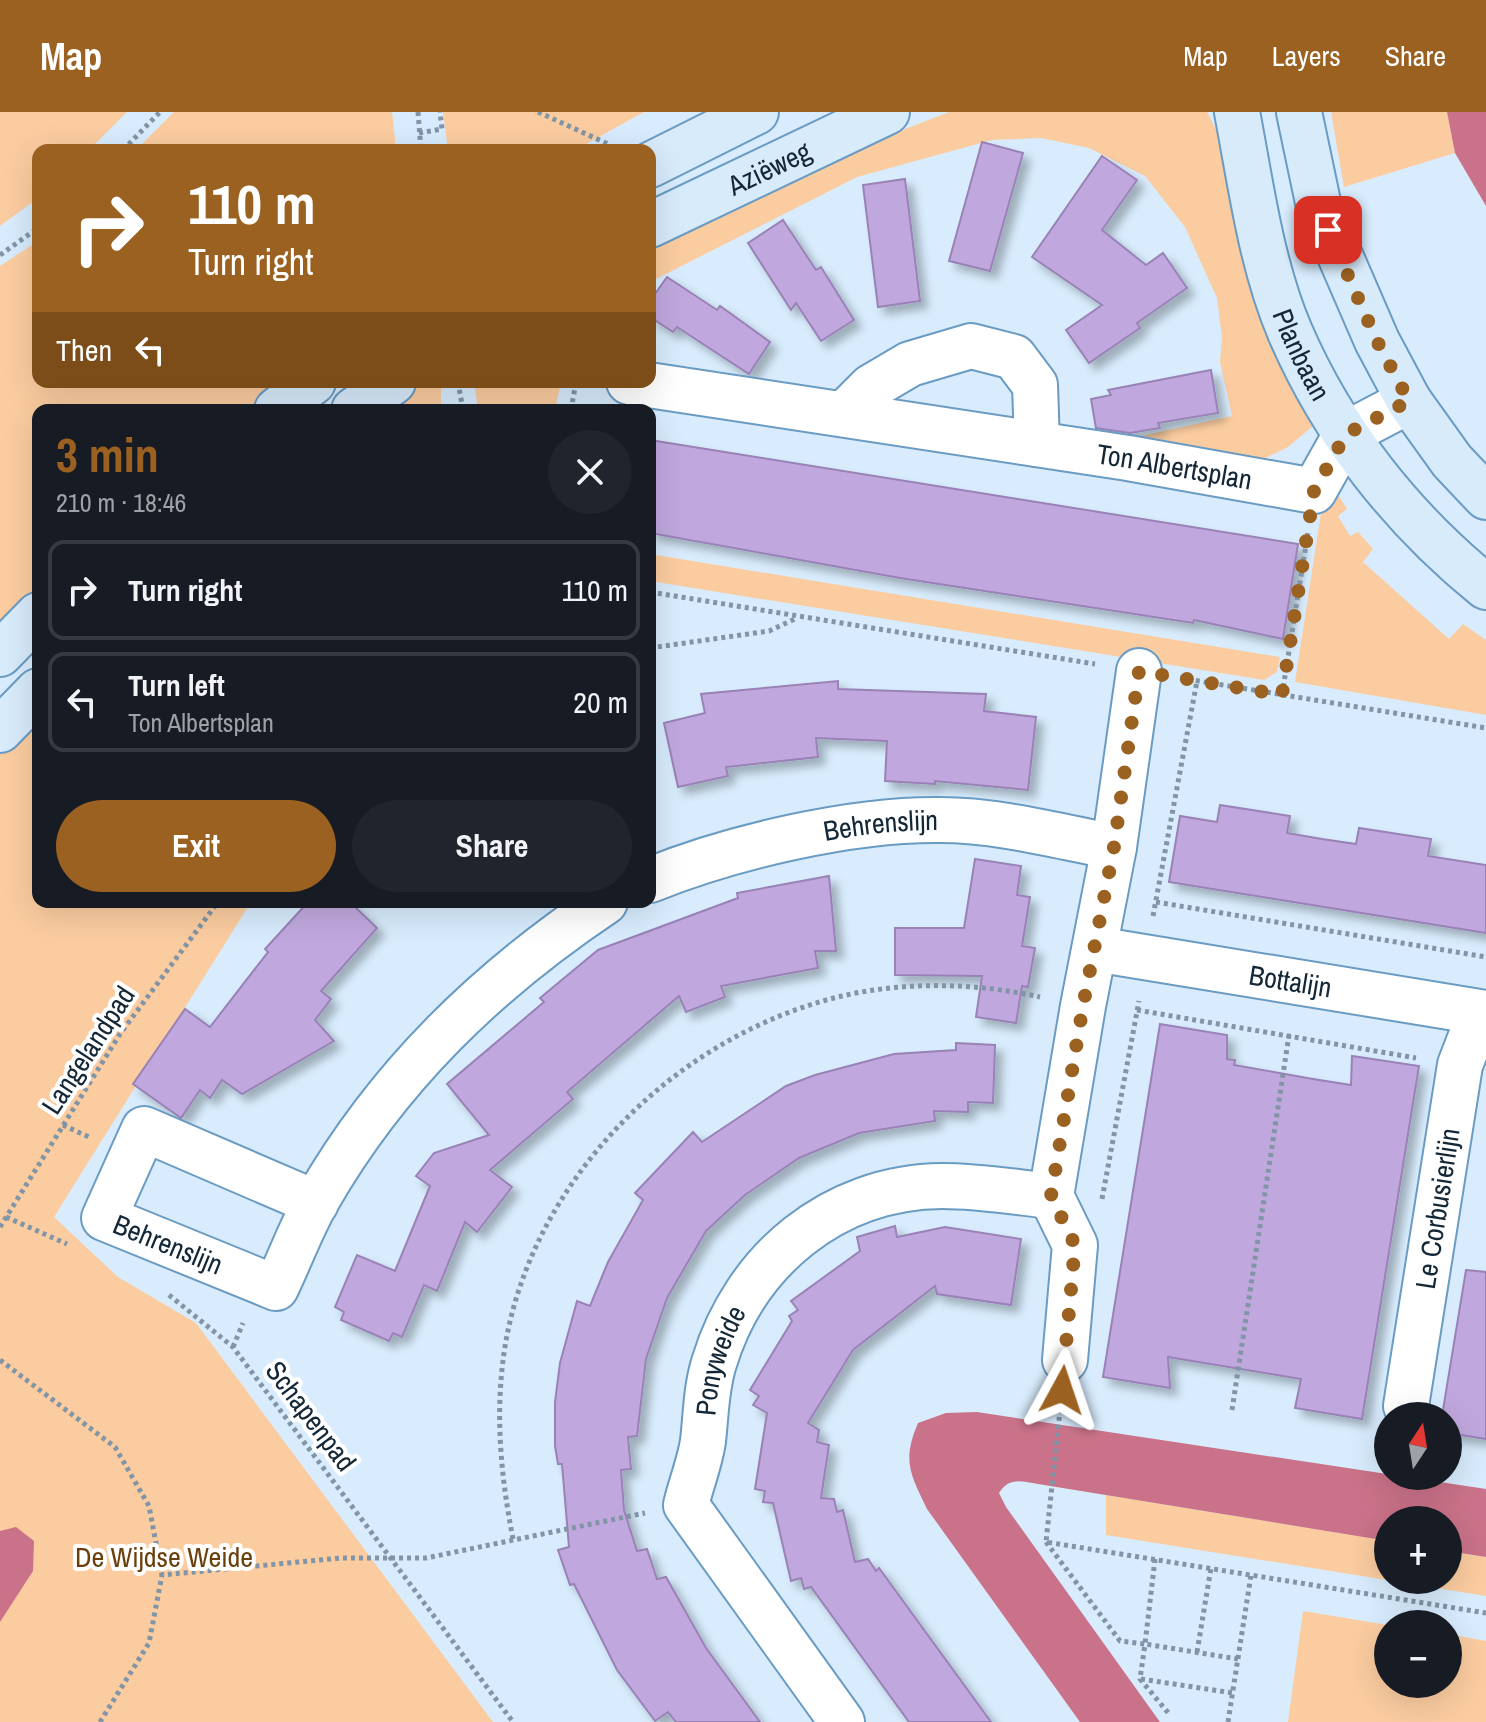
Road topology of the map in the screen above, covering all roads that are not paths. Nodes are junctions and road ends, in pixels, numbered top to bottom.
1 (756, 112) edge
2 (887, 112) edge
3 (1237, 112) edge
4 (1299, 112) edge
5 (656, 162) edge
6 (656, 222) edge
7 (656, 386) edge
8 (305, 388) edge
9 (385, 388) edge
10 (1409, 401) junction
11 (285, 404) edge
12 (362, 404) edge
13 (844, 414) junction
14 (1346, 434) junction
15 (1037, 444) junction
16 (1486, 497) edge
17 (1486, 587) edge
18 (32, 621) edge
19 (0, 654) edge
20 (1139, 671) road end
21 (32, 697) edge
22 (0, 730) edge
23 (1114, 847) junction
24 (656, 878) edge
25 (596, 908) edge
26 (1095, 949) junction
27 (1483, 1013) edge
28 (1051, 1196) junction
29 (316, 1203) junction
30 (1065, 1360) road end
31 (1407, 1402) edge
32 (842, 1722) edge

1 - 5 street, Aziëweg
2 - 6 street, Aziëweg
3 - 14 street, Planbaan
4 - 10 street
7 - 13 street, Ton Albertsplan
8 - 11 street
9 - 12 street
10 - 14 street
10 - 16 street
13 - 15 street, Ton Albertsplan
13 - 15 street
14 - 15 street, Ton Albertsplan
14 - 17 street, Planbaan
18 - 19 street
20 - 23 street
21 - 22 street
23 - 24 street, Behrenslijn
23 - 26 street
25 - 29 street, Behrenslijn
26 - 27 street, Bottalijn
26 - 28 street
27 - 31 street, Le Corbusierlijn
28 - 30 street
28 - 32 street, Ponyweide
29 - 29 street, Behrenslijn

